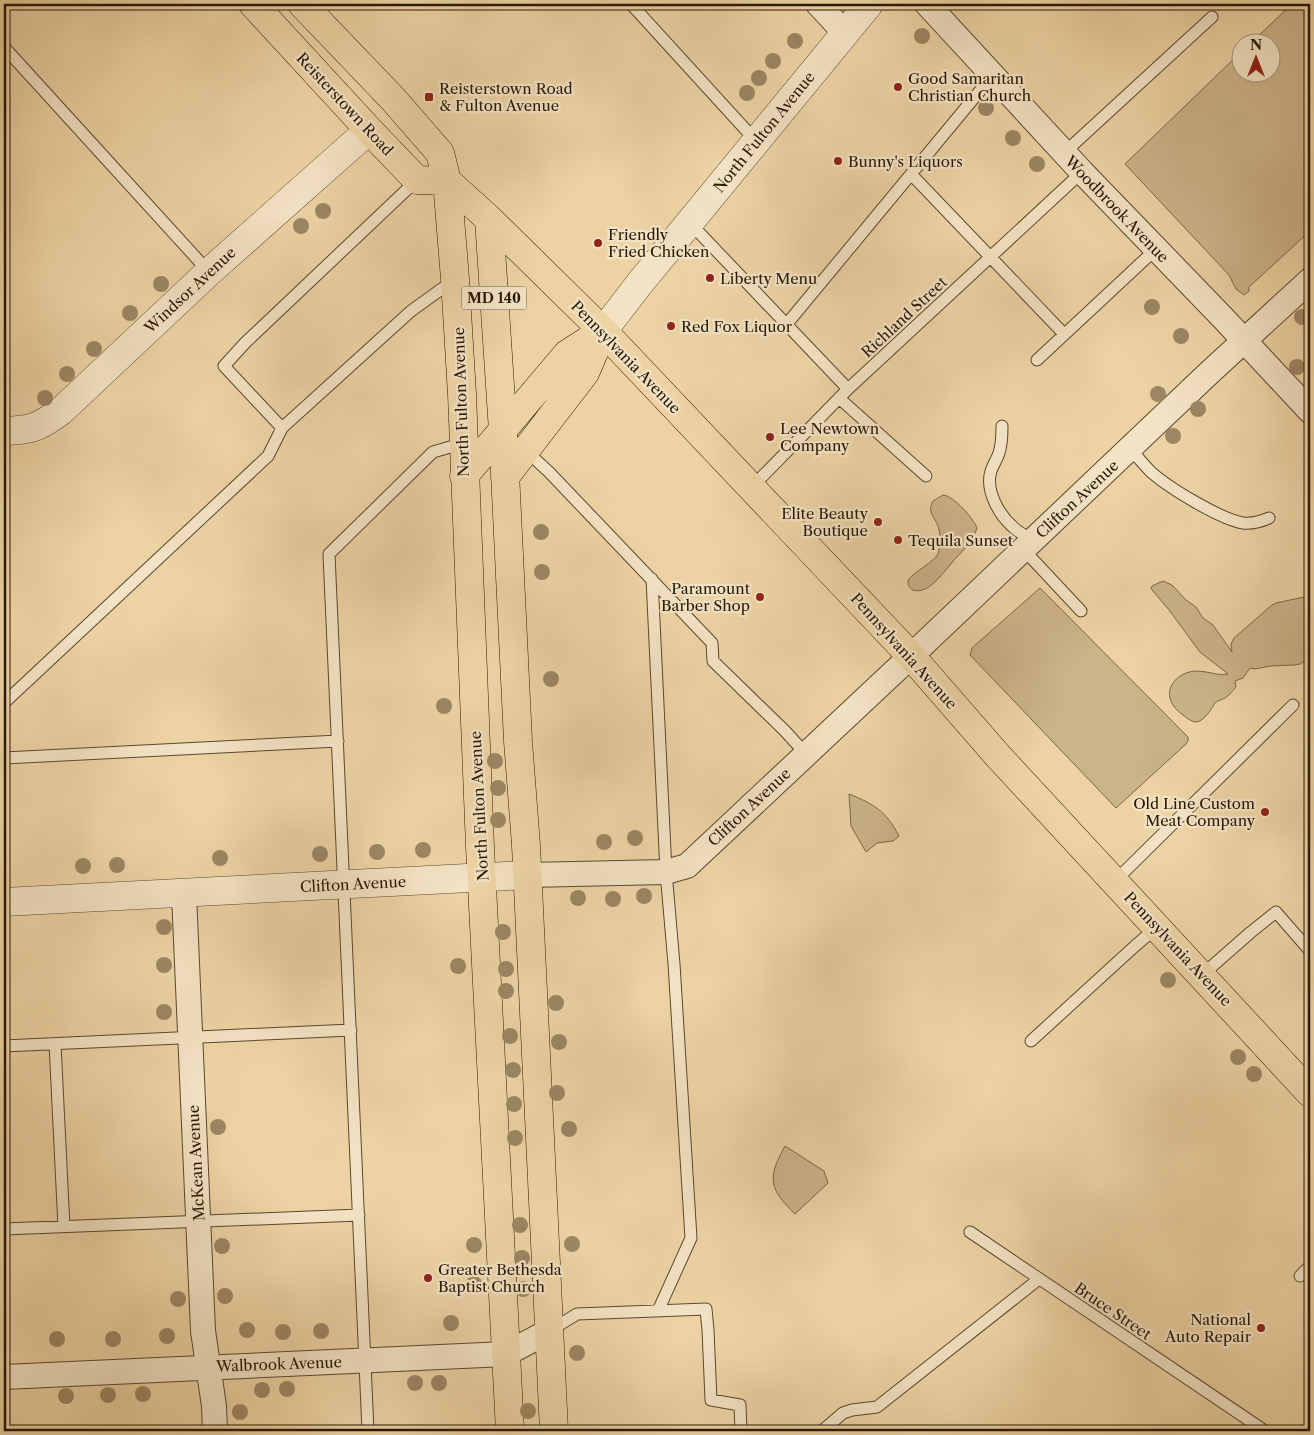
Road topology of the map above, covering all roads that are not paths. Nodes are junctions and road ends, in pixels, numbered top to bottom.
1 (253, 4) edge
2 (631, 4) edge
3 (818, 4) edge
4 (869, 4) edge
5 (927, 4) edge
6 (308, 10) edge
7 (1212, 17) dead end
8 (845, 33) junction
9 (4, 47) edge
10 (993, 75) junction
11 (368, 130) junction
12 (756, 142) junction
13 (1064, 153) junction
14 (1082, 172) junction
15 (910, 174) junction
16 (417, 180) junction
17 (447, 181) junction
18 (489, 219) junction
19 (690, 223) junction
20 (1156, 249) junction
21 (990, 258) junction
22 (209, 272) junction
23 (455, 279) junction
24 (1310, 280) edge
25 (786, 325) junction
26 (603, 331) junction
27 (1064, 334) junction
28 (1244, 340) junction
29 (1037, 360) dead end
30 (848, 389) junction
31 (839, 398) junction
32 (1310, 411) edge
33 (1002, 426) dead end
34 (282, 428) junction
35 (4, 431) edge
36 (479, 438) junction
37 (1130, 449) junction
38 (525, 450) junction
39 (464, 476) junction
40 (926, 476) dead end
41 (505, 477) junction
42 (751, 488) junction
43 (1269, 518) dead end
44 (1028, 545) junction
45 (652, 579) junction
46 (1081, 611) dead end
47 (911, 656) junction
48 (4, 703) edge
49 (1293, 705) dead end
50 (338, 741) junction
51 (806, 754) junction
52 (4, 758) edge
53 (666, 872) junction
54 (527, 875) junction
55 (482, 877) junction
56 (1115, 881) junction
57 (344, 885) junction
58 (184, 894) junction
59 (4, 902) edge
60 (1157, 927) junction
61 (1310, 951) edge
62 (1202, 975) junction
63 (351, 1030) junction
64 (190, 1037) junction
65 (1031, 1041) dead end
66 (55, 1044) junction
67 (4, 1046) edge
68 (1310, 1092) edge
69 (359, 1215) junction
70 (198, 1222) junction
71 (64, 1227) junction
72 (4, 1229) edge
73 (970, 1232) dead end
74 (1310, 1266) edge
75 (1300, 1276) dead end
76 (1039, 1279) junction
77 (658, 1310) junction
78 (549, 1331) junction
79 (506, 1354) junction
80 (365, 1360) junction
81 (208, 1367) junction
82 (4, 1377) edge
83 (215, 1431) edge
84 (368, 1431) edge
85 (510, 1431) edge
86 (554, 1431) edge
87 (741, 1431) edge
88 (822, 1431) edge
89 (1264, 1431) edge

1 - 11 main road, Reisterstown Road
2 - 12 lane
3 - 8 street
4 - 8 street, North Fulton Avenue
5 - 10 street, Woodbrook Avenue
6 - 17 main road
7 - 13 lane
8 - 12 street, North Fulton Avenue
9 - 22 lane
10 - 13 street, Woodbrook Avenue
10 - 15 lane
11 - 16 main road, Reisterstown Road
11 - 22 street, Windsor Avenue
12 - 19 street, North Fulton Avenue
13 - 14 street, Woodbrook Avenue
14 - 20 street, Woodbrook Avenue
14 - 21 lane, Richland Street
15 - 21 lane
15 - 25 lane
16 - 17 main road
16 - 34 lane
17 - 18 main road
17 - 23 main road, North Fulton Avenue
18 - 26 main road, Pennsylvania Avenue
18 - 36 main road, North Fulton Avenue / MD 140
19 - 25 lane
19 - 26 street, North Fulton Avenue
20 - 27 lane
20 - 28 street, Woodbrook Avenue
21 - 27 lane
21 - 30 lane, Richland Street
22 - 35 street, Windsor Avenue
23 - 34 lane
23 - 36 main road, North Fulton Avenue
24 - 28 street, Clifton Avenue
25 - 30 lane
26 - 36 main road
26 - 38 main road
26 - 42 main road, Pennsylvania Avenue
27 - 29 lane
28 - 32 street, Woodbrook Avenue
28 - 37 street, Clifton Avenue
30 - 31 lane, Richland Street
31 - 40 lane
31 - 42 lane, Richland Street
33 - 44 lane
34 - 48 lane
36 - 38 lane
36 - 39 main road, North Fulton Avenue
36 - 39 main road
36 - 41 main road, North Fulton Avenue / MD 140
36 - 50 lane
37 - 43 lane
37 - 44 street, Clifton Avenue
38 - 41 main road
38 - 45 lane
39 - 55 main road, North Fulton Avenue
41 - 54 main road, North Fulton Avenue
42 - 47 main road, Pennsylvania Avenue
44 - 46 lane
44 - 47 street, Clifton Avenue
45 - 51 lane
45 - 53 lane
47 - 51 street, Clifton Avenue
47 - 56 main road, Pennsylvania Avenue
49 - 56 lane
50 - 52 lane
50 - 57 lane
51 - 53 street, Clifton Avenue
53 - 54 street, Clifton Avenue
53 - 77 lane
54 - 55 street, Clifton Avenue
54 - 78 main road, North Fulton Avenue
55 - 57 street, Clifton Avenue
55 - 79 main road, North Fulton Avenue
56 - 60 main road, Pennsylvania Avenue
57 - 58 street, Clifton Avenue
57 - 63 lane
58 - 59 street, Clifton Avenue
58 - 64 street, McKean Avenue
60 - 62 main road, Pennsylvania Avenue
60 - 65 lane
61 - 62 lane
62 - 68 main road, Pennsylvania Avenue
63 - 64 lane
63 - 69 lane
64 - 66 lane
64 - 70 street, McKean Avenue
66 - 67 lane
66 - 71 lane
69 - 70 lane
69 - 80 lane
70 - 71 lane
70 - 81 street, McKean Avenue
71 - 72 lane
73 - 76 lane, Bruce Street
74 - 75 lane
76 - 88 lane
76 - 89 lane, Bruce Street
77 - 78 lane
77 - 87 lane
78 - 79 street, Walbrook Avenue
78 - 86 main road, North Fulton Avenue
79 - 80 street, Walbrook Avenue
79 - 85 main road, North Fulton Avenue
80 - 81 street, Walbrook Avenue
80 - 84 lane
81 - 82 street, Walbrook Avenue
81 - 83 street, McKean Avenue

